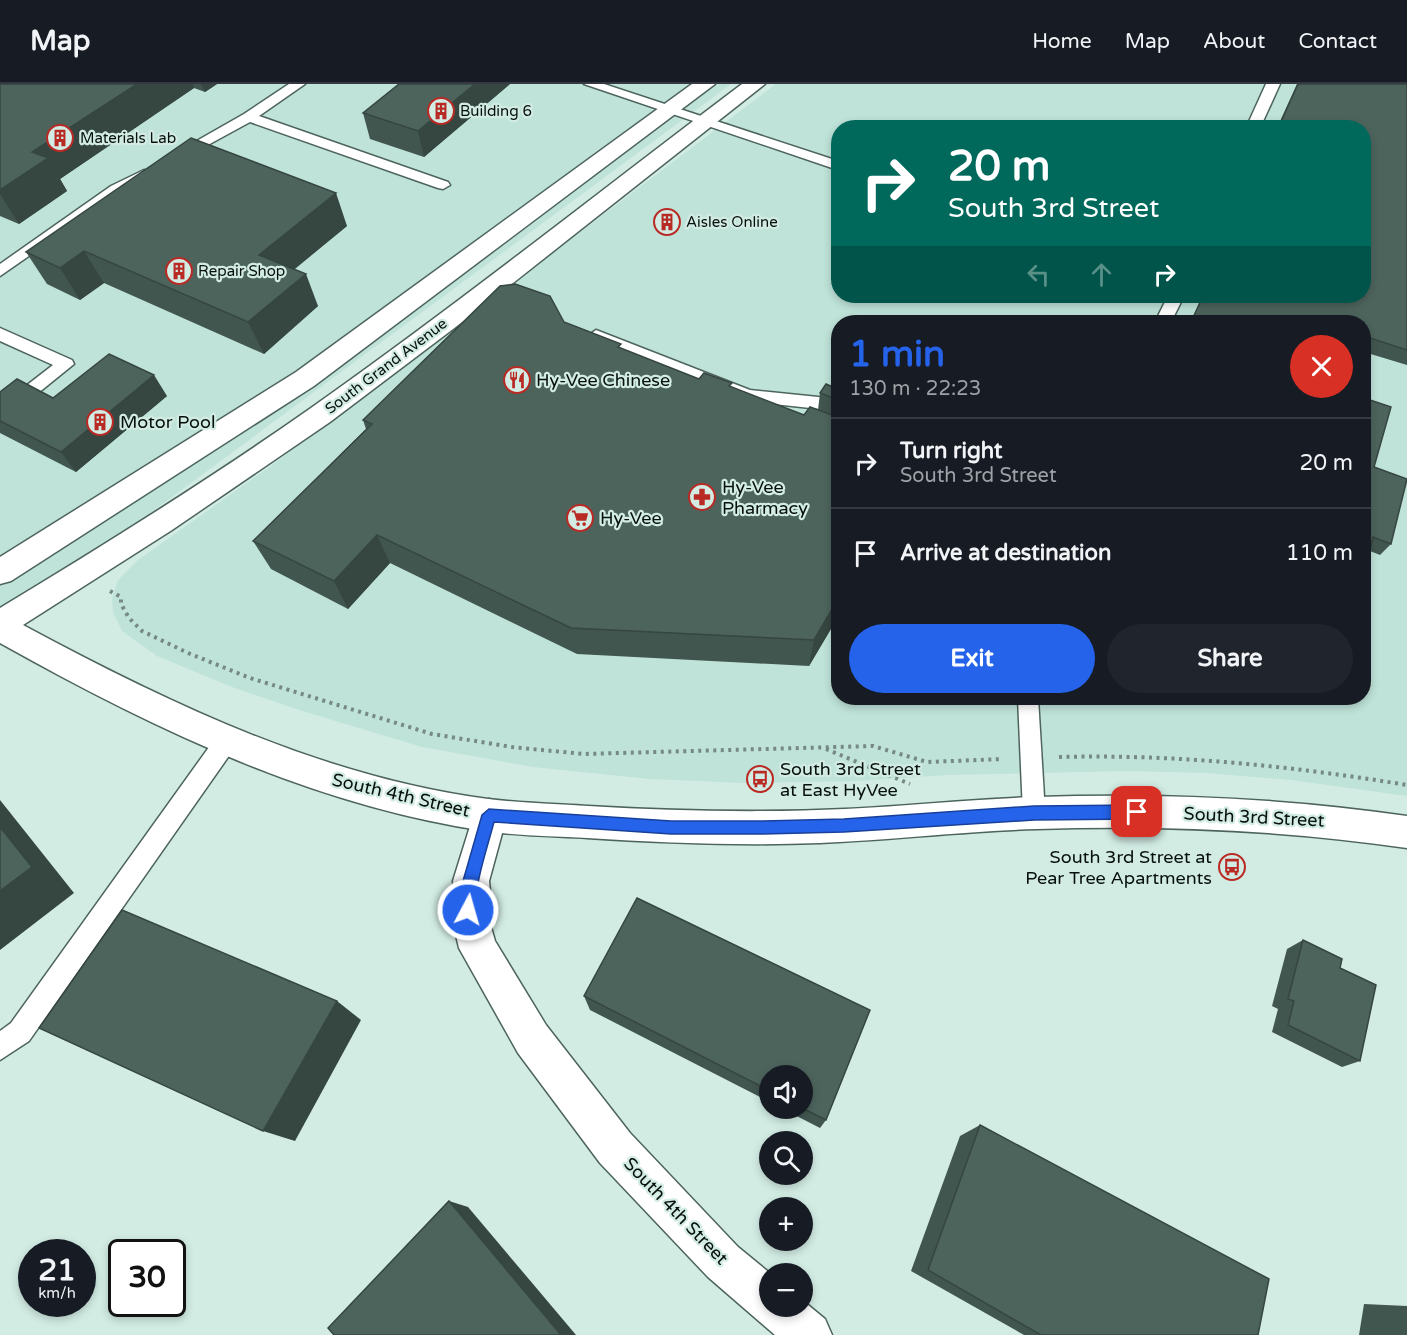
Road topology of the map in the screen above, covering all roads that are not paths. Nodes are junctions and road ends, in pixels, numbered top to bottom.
1 (298, 84) edge
2 (591, 84) edge
3 (705, 84) edge
4 (755, 84) edge
5 (1273, 84) edge
6 (671, 108) junction
7 (249, 117) junction
8 (1257, 120) edge
9 (708, 121) junction
10 (831, 164) edge
11 (443, 185) dead end
12 (0, 271) edge
13 (0, 334) edge
14 (596, 336) edge
15 (747, 395) junction
16 (831, 404) edge
17 (0, 415) edge
18 (781, 417) edge
19 (0, 572) edge
20 (0, 626) edge
21 (1028, 705) edge
22 (225, 743) junction
23 (1034, 813) junction
24 (489, 815) junction
25 (1407, 832) edge
26 (0, 1047) edge
27 (759, 1293) edge
28 (788, 1317) edge
29 (809, 1335) edge

1 - 7 lane
2 - 6 lane
3 - 6 street
4 - 9 street, South Grand Avenue
5 - 8 lane
6 - 9 lane
6 - 19 street
7 - 11 lane
7 - 12 lane
9 - 10 lane
9 - 20 street, South Grand Avenue
13 - 17 lane
14 - 15 lane
15 - 16 lane
15 - 18 lane
20 - 22 street, South 4th Street
21 - 23 lane
22 - 24 street, South 4th Street
22 - 26 lane
23 - 24 street, South 3rd Street
23 - 25 street, South 3rd Street
24 - 27 street, South 4th Street
28 - 29 street

